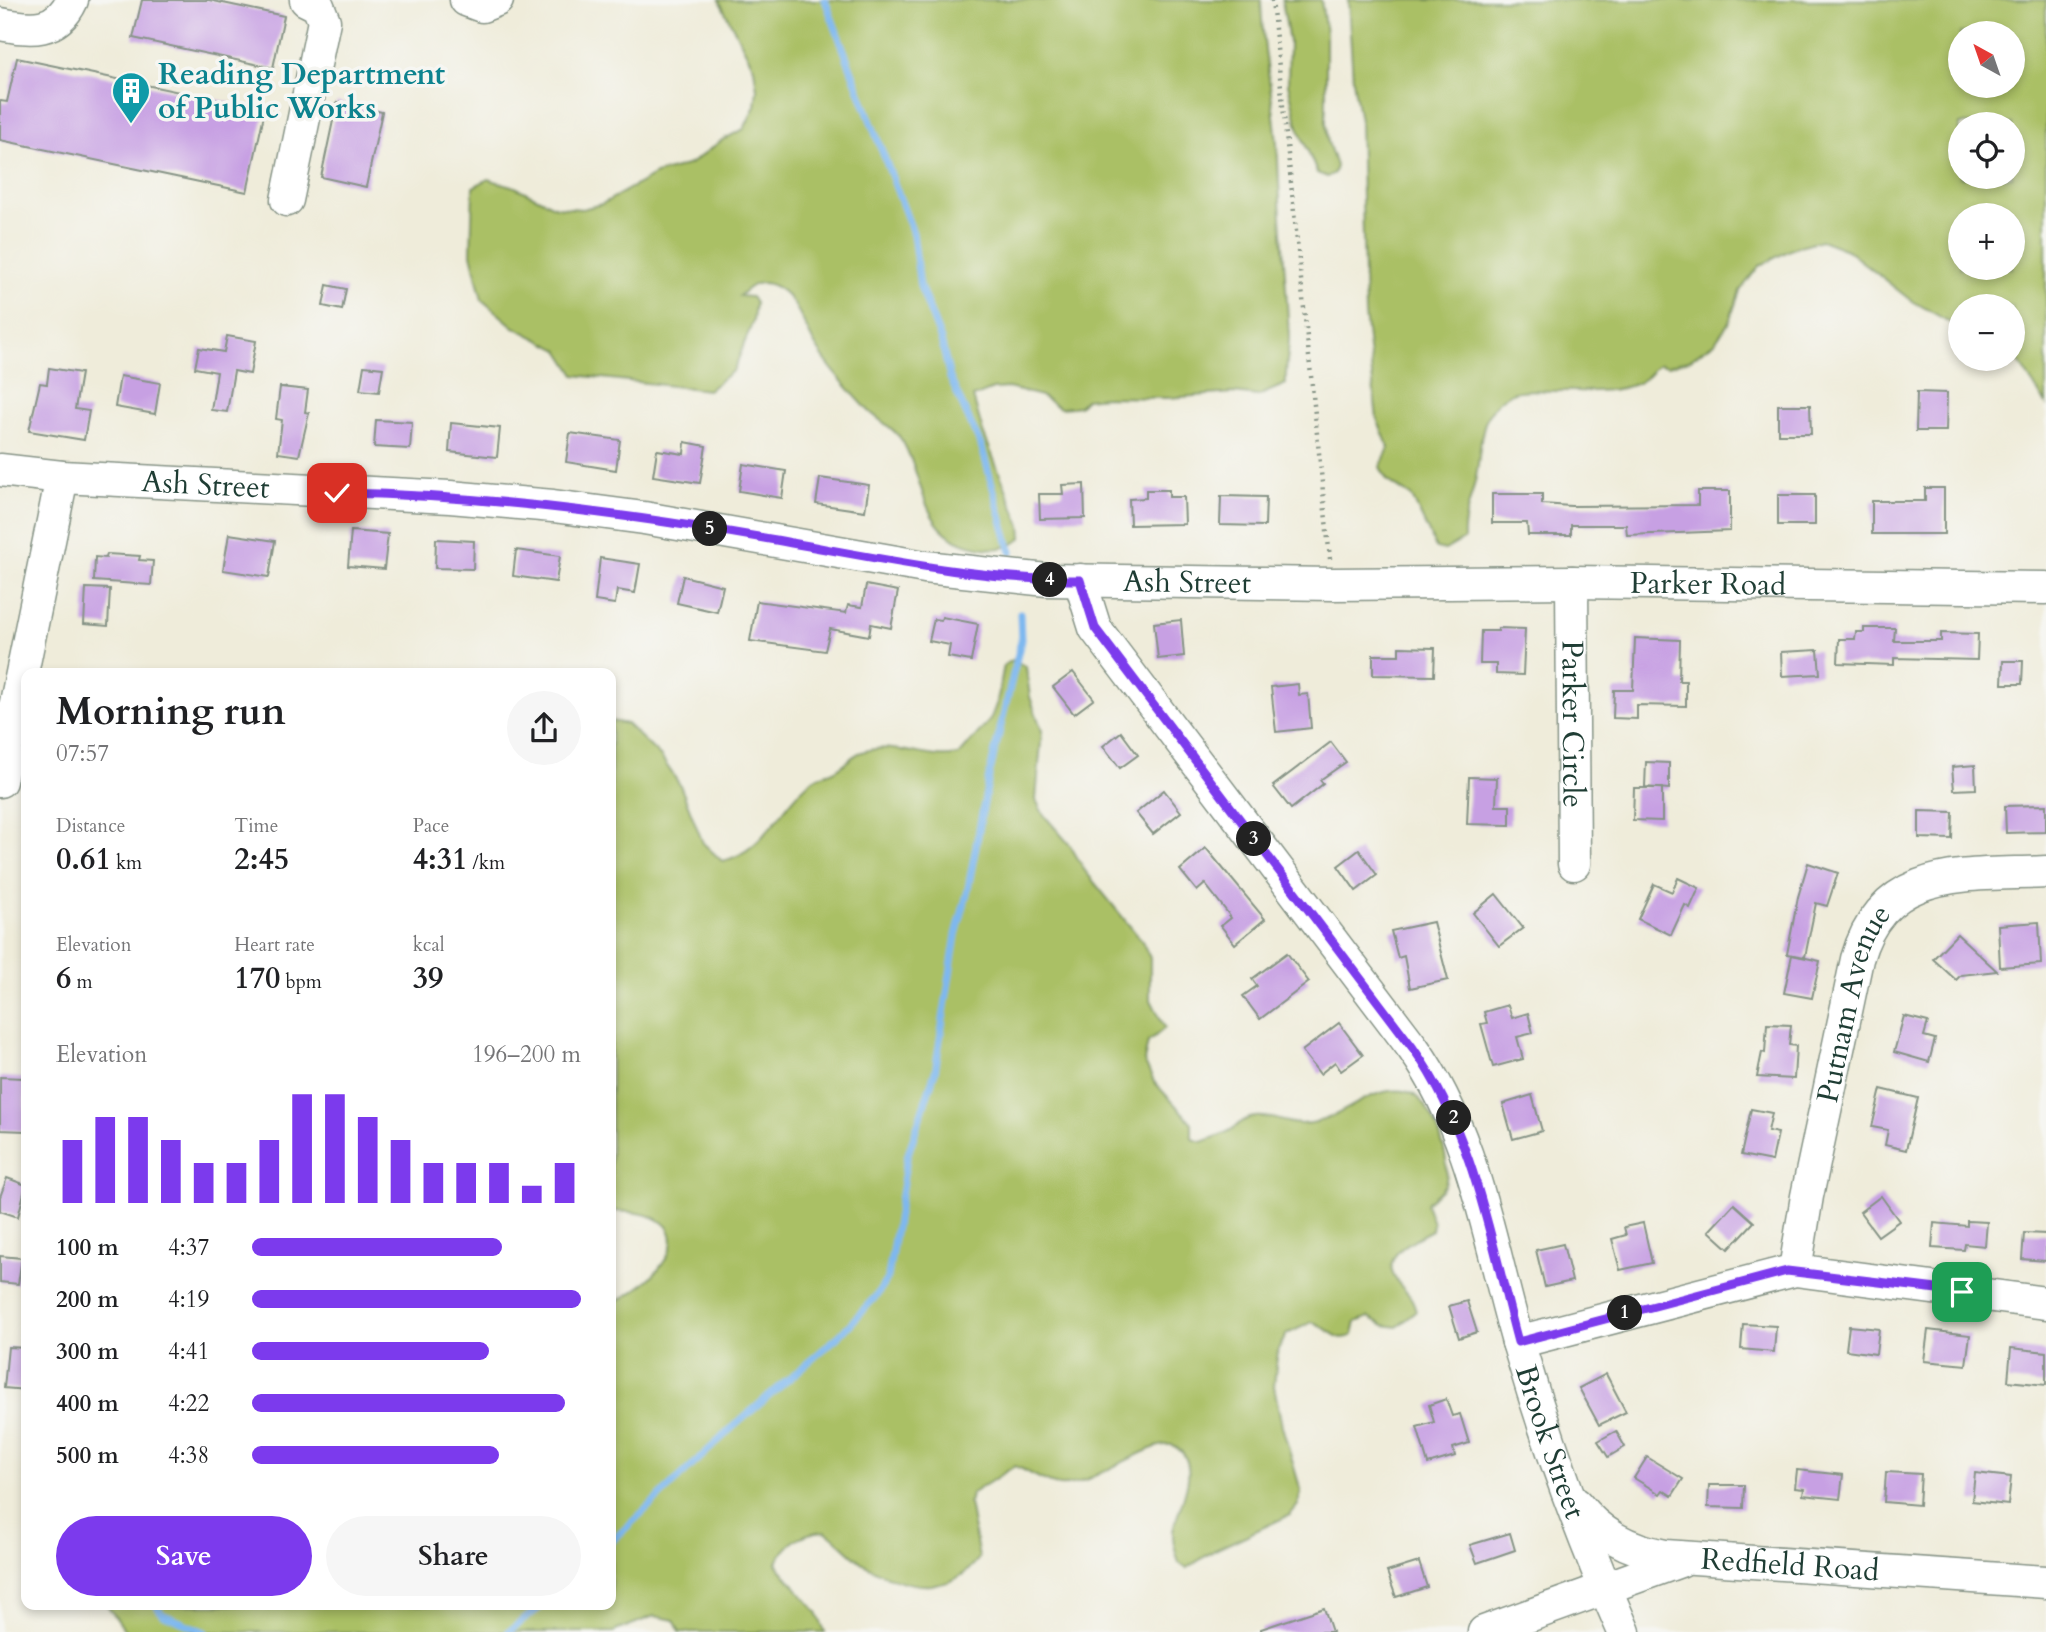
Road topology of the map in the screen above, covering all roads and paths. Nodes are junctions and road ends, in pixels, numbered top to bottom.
1 (72, 0) edge
2 (307, 0) edge
3 (466, 0) edge
4 (497, 0) edge
5 (1272, 0) edge
6 (0, 24) edge
7 (287, 200) dead end
8 (0, 470) edge
9 (62, 477) junction
10 (1080, 580) junction
11 (1572, 582) junction
12 (1333, 584) junction
13 (1371, 584) joint
14 (2046, 588) edge
15 (23, 668) edge
16 (21, 678) edge
17 (0, 781) edge
18 (1574, 864) dead end
19 (2046, 872) edge
20 (1795, 1270) junction
21 (2046, 1303) edge
22 (1518, 1342) junction
23 (1561, 1482) junction
24 (1688, 1559) junction
25 (2046, 1582) edge
26 (1604, 1587) junction
27 (1484, 1632) edge
28 (1624, 1632) edge

1 - 6 street
2 - 7 street
3 - 4 street
5 - 12 path
8 - 9 street, Ash Street
9 - 10 street, Ash Street
9 - 15 street
10 - 12 street, Ash Street
10 - 22 street, Brook Street
11 - 13 street, Parker Road
11 - 14 street, Parker Road
11 - 18 street, Parker Circle
12 - 13 street, Ash Street
16 - 17 street
19 - 20 street, Putnam Avenue
20 - 21 street
20 - 22 street
22 - 23 street, Brook Street
23 - 24 street, Redfield Road
23 - 26 street, Brook Street
24 - 25 street, Redfield Road
24 - 26 street
26 - 27 street
26 - 28 street, Brook Street

